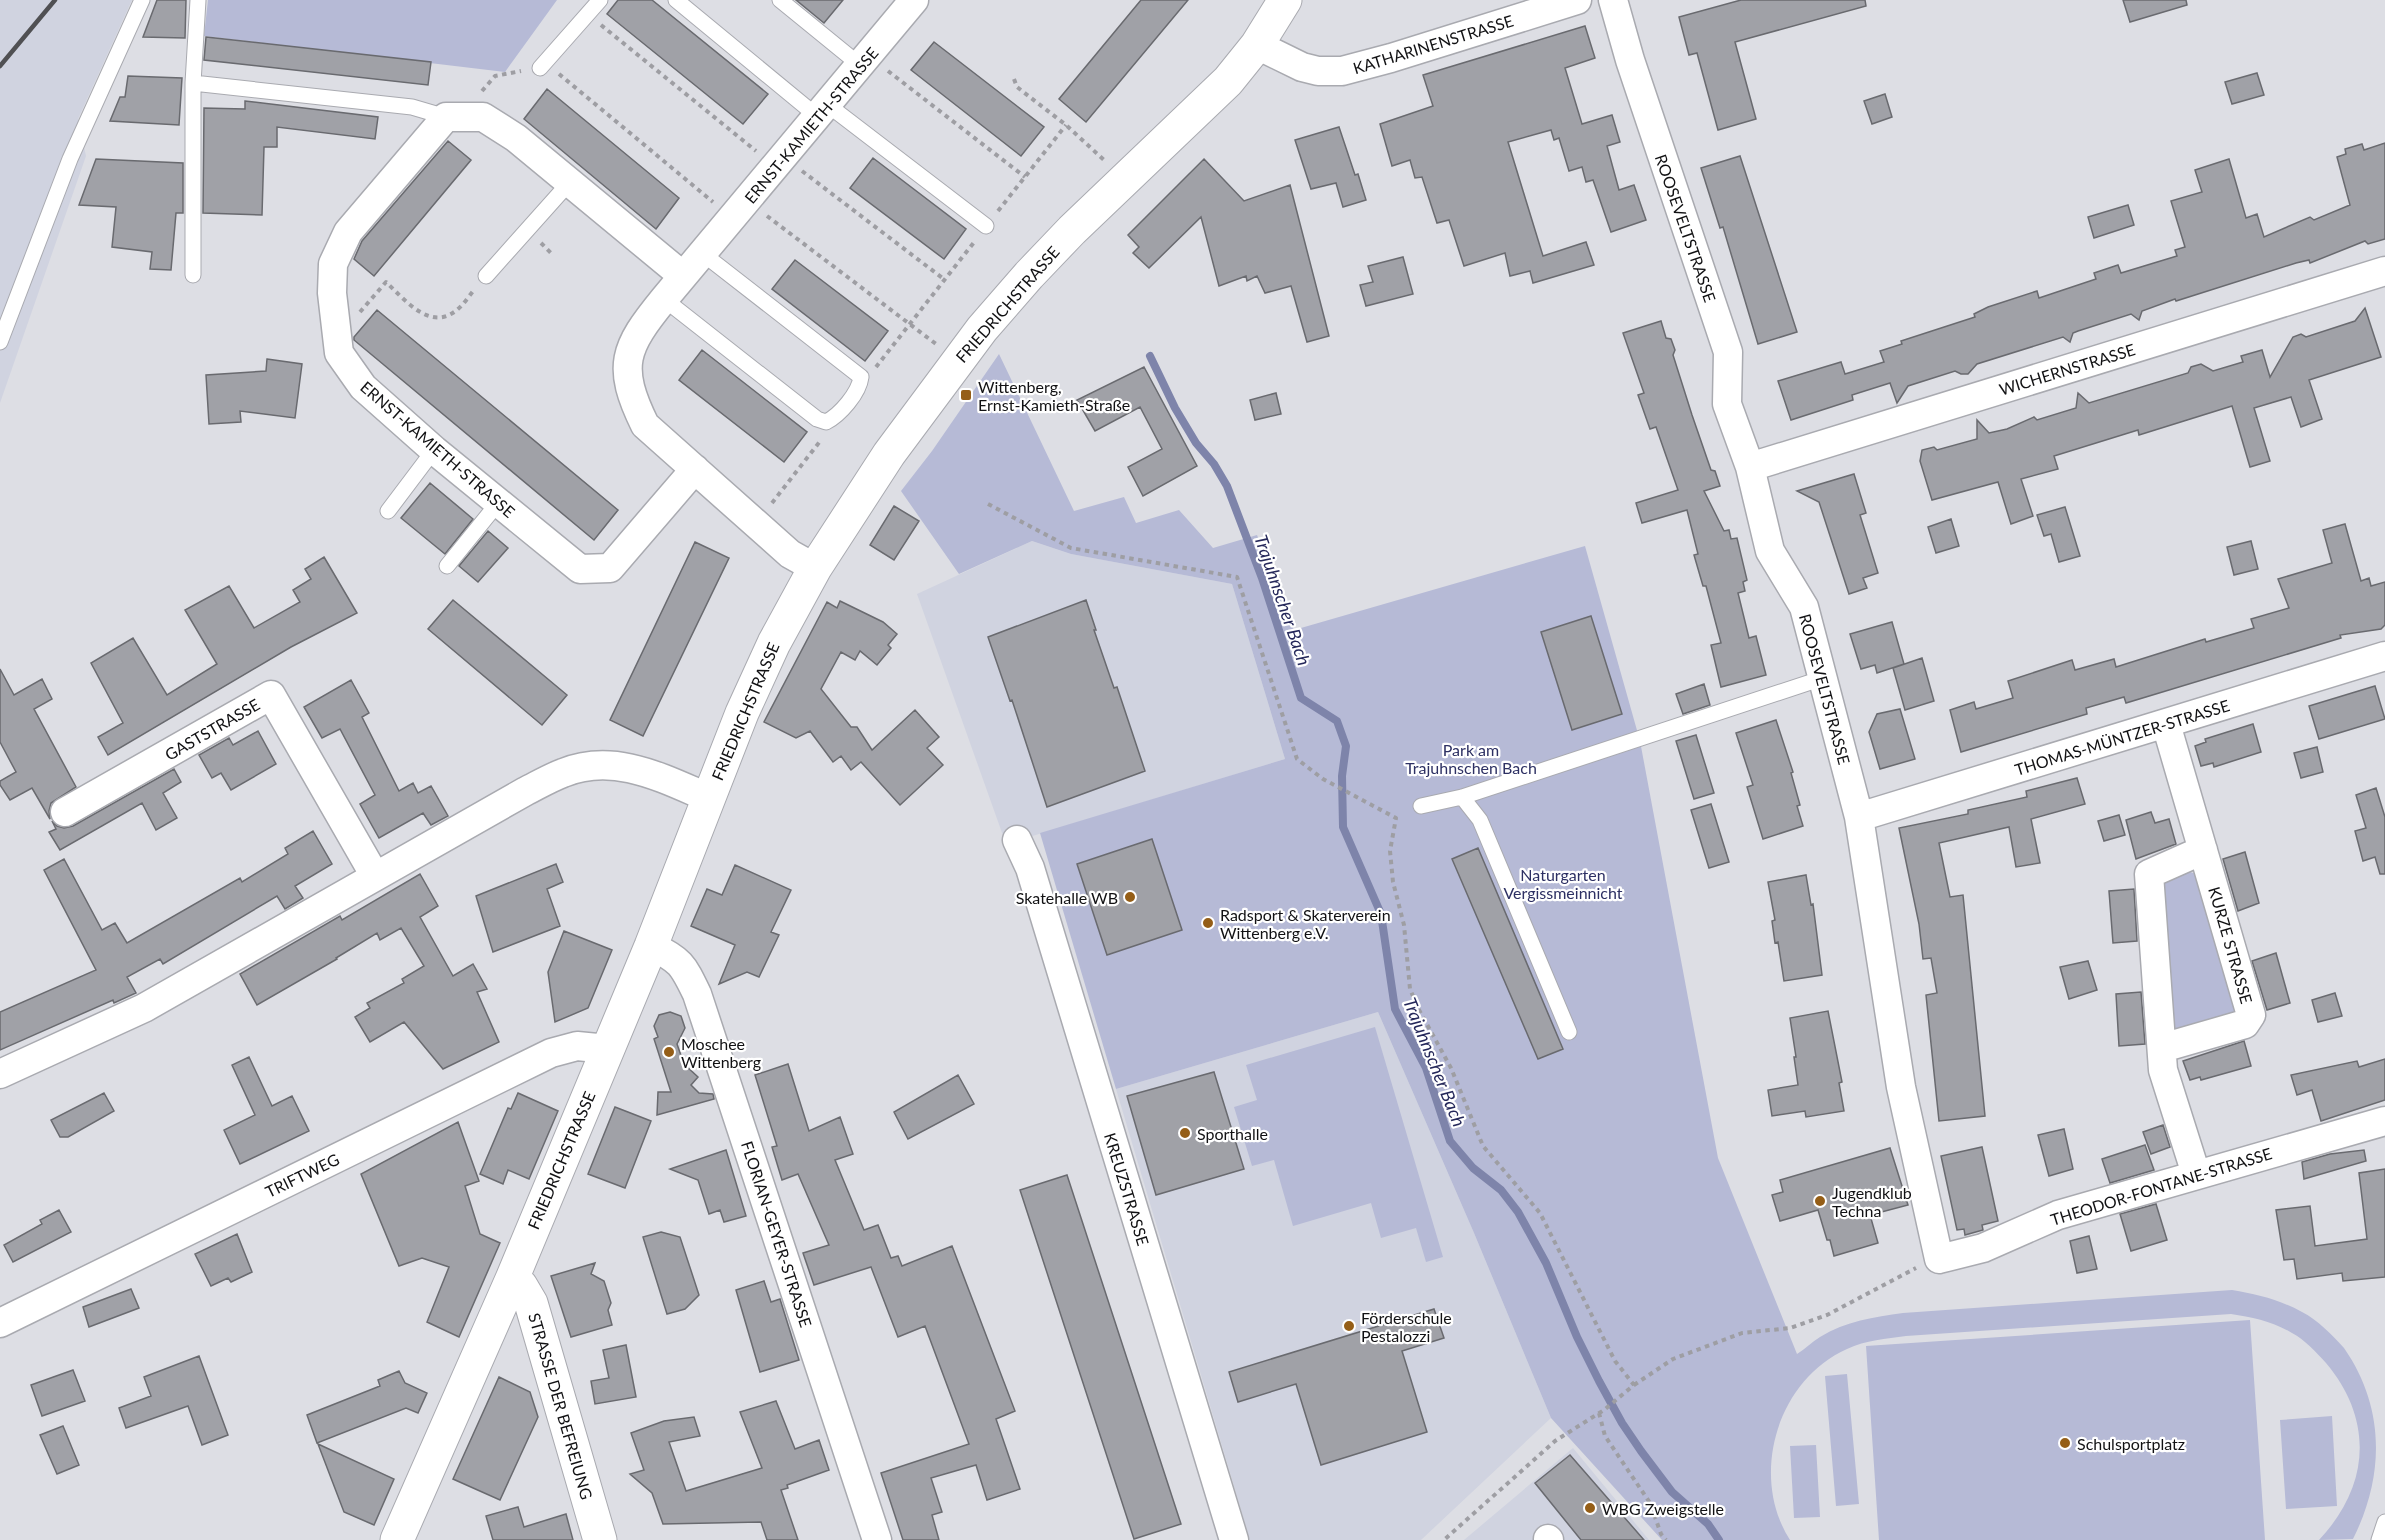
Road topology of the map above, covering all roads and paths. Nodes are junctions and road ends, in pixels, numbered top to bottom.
1 (142, 0) edge
2 (198, 0) edge
3 (600, 0) edge
4 (676, 0) edge
5 (780, 0) edge
6 (914, 0) edge
7 (1285, 0) edge
8 (1577, 0) edge
9 (1613, 0) edge
10 (588, 15) junction
11 (1257, 45) junction
12 (865, 61) junction
13 (542, 65) junction
14 (1014, 79) dead end
15 (193, 83) junction
16 (823, 111) junction
17 (456, 117) junction
18 (1066, 125) junction
19 (779, 162) junction
20 (1025, 177) junction
21 (1125, 180) junction
22 (569, 183) junction
23 (739, 209) junction
24 (986, 226) junction
25 (702, 253) junction
26 (2385, 271) edge
27 (193, 275) dead end
28 (486, 276) joint
29 (683, 276) junction
30 (945, 280) junction
31 (664, 299) junction
32 (909, 324) junction
33 (337, 338) junction
34 (0, 342) edge
35 (958, 360) junction
36 (861, 377) junction
37 (826, 422) junction
38 (434, 450) junction
39 (1750, 467) junction
40 (695, 469) junction
41 (498, 503) junction
42 (988, 504) dead end
43 (388, 511) dead end
44 (757, 523) junction
45 (447, 566) dead end
46 (815, 568) junction
47 (2385, 656) edge
48 (1823, 678) junction
49 (2166, 724) junction
50 (1462, 797) junction
51 (709, 798) junction
52 (1421, 806) dead end
53 (65, 812) dead end
54 (1859, 817) junction
55 (1017, 840) dead end
56 (2203, 850) junction
57 (375, 876) junction
58 (651, 946) junction
59 (1569, 1032) dead end
60 (2162, 1048) junction
61 (608, 1049) junction
62 (0, 1074) edge
63 (2385, 1122) edge
64 (2196, 1174) junction
65 (1939, 1259) junction
66 (512, 1279) junction
67 (0, 1323) edge
68 (1634, 1385) junction
69 (1599, 1413) junction
70 (2385, 1522) edge
71 (397, 1540) edge
72 (600, 1540) edge
73 (877, 1540) edge
74 (1234, 1540) edge
75 (1444, 1540) edge
76 (1666, 1540) edge
77 (2379, 1540) edge

1 - 34 lane
2 - 15 lane
3 - 10 lane
4 - 16 lane
5 - 12 lane
6 - 12 street, ERNST-KAMIETH-STRASSE
7 - 11 street, FRIEDRICHSTRASSE
8 - 11 street, KATHARINENSTRASSE
9 - 39 street, ROOSEVELTSTRASSE
10 - 13 lane
10 - 19 path
11 - 21 street, FRIEDRICHSTRASSE
12 - 16 street, ERNST-KAMIETH-STRASSE
12 - 20 path
13 - 17 path
13 - 23 path
14 - 18 path
15 - 17 lane
15 - 27 lane
16 - 19 street, ERNST-KAMIETH-STRASSE
16 - 24 lane
17 - 22 street
17 - 33 street, ERNST-KAMIETH-STRASSE
18 - 20 path
18 - 21 path
19 - 23 street, ERNST-KAMIETH-STRASSE
19 - 30 path
20 - 24 path
21 - 35 street, FRIEDRICHSTRASSE
22 - 28 lane
22 - 29 street
23 - 25 street, ERNST-KAMIETH-STRASSE
23 - 32 path
24 - 30 path
25 - 29 street, ERNST-KAMIETH-STRASSE
25 - 36 lane
26 - 39 street, WICHERNSTRASSE
28 - 33 path
29 - 31 street, ERNST-KAMIETH-STRASSE
30 - 32 path
31 - 37 lane
31 - 40 street, ERNST-KAMIETH-STRASSE
32 - 35 path
32 - 36 path
33 - 38 street, ERNST-KAMIETH-STRASSE
35 - 46 street, FRIEDRICHSTRASSE
36 - 37 lane
37 - 44 path
38 - 41 street, ERNST-KAMIETH-STRASSE
38 - 43 lane
39 - 48 street, ROOSEVELTSTRASSE
40 - 41 street, ERNST-KAMIETH-STRASSE
40 - 44 street, ERNST-KAMIETH-STRASSE
41 - 45 lane
42 - 68 path
44 - 46 street, ERNST-KAMIETH-STRASSE
46 - 51 street, FRIEDRICHSTRASSE
47 - 49 street, THOMAS-MÜNTZER-STRASSE
48 - 50 lane
48 - 54 street, ROOSEVELTSTRASSE
49 - 54 street, THOMAS-MÜNTZER-STRASSE
49 - 56 street, KURZE STRASSE
50 - 52 lane
50 - 59 lane
51 - 57 street
51 - 58 street, FRIEDRICHSTRASSE
53 - 57 street, GASTSTRASSE
54 - 65 street, ROOSEVELTSTRASSE
55 - 74 street, KREUZSTRASSE
56 - 60 street
56 - 60 street, KURZE STRASSE
57 - 62 street
58 - 61 street, FRIEDRICHSTRASSE
58 - 73 street, FLORIAN-GEYER-STRASSE
60 - 64 street
61 - 66 street, FRIEDRICHSTRASSE
61 - 67 street, TRIFTWEG
63 - 64 street, THEODOR-FONTANE-STRASSE
64 - 65 street, THEODOR-FONTANE-STRASSE
65 - 68 path
66 - 71 street, FRIEDRICHSTRASSE
66 - 72 street, STRASSE DER BEFREIUNG
68 - 69 path
69 - 75 path
69 - 76 path
70 - 77 lane

